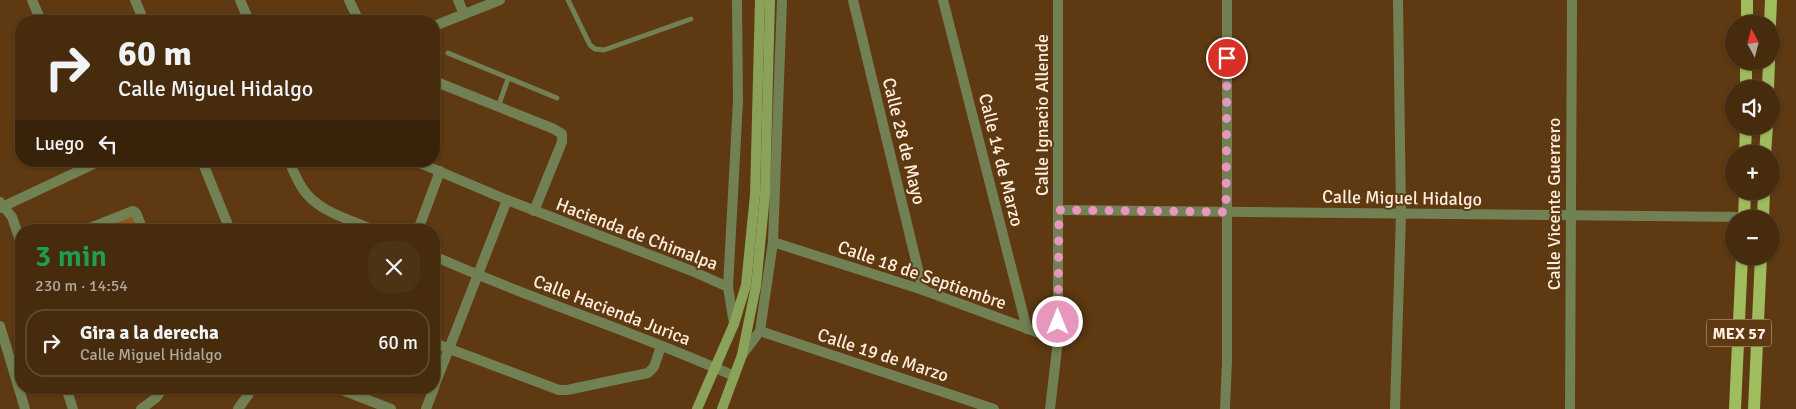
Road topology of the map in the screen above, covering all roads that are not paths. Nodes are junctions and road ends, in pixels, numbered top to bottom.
1 (32, 0) edge
2 (135, 0) edge
3 (240, 0) edge
4 (350, 0) edge
5 (458, 0) edge
6 (500, 0) edge
7 (568, 0) edge
8 (737, 0) edge
9 (760, 0) edge
10 (770, 0) edge
11 (782, 0) edge
12 (853, 0) edge
13 (943, 0) edge
14 (1058, 0) edge
15 (1227, 0) edge
16 (1398, 0) edge
17 (1572, 0) edge
18 (1747, 0) edge
19 (1771, 0) edge
20 (464, 14) junction
21 (38, 15) edge
22 (141, 15) edge
23 (246, 15) edge
24 (356, 15) edge
25 (1747, 15) edge
26 (1770, 15) edge
27 (691, 19) dead end
28 (440, 24) edge
29 (448, 53) dead end
30 (508, 79) junction
31 (440, 83) edge
32 (557, 98) dead end
33 (498, 107) junction
34 (86, 167) edge
35 (204, 167) edge
36 (292, 167) edge
37 (430, 167) edge
38 (440, 171) junction
39 (507, 200) junction
40 (1, 205) edge
41 (1059, 210) junction
42 (534, 211) junction
43 (1226, 212) junction
44 (1401, 214) junction
45 (1571, 216) junction
46 (1725, 218) edge
47 (101, 224) edge
48 (141, 224) edge
49 (228, 224) edge
50 (360, 224) edge
51 (420, 224) edge
52 (15, 226) edge
53 (773, 242) junction
54 (440, 259) edge
55 (1742, 265) edge
56 (1761, 265) edge
57 (477, 276) junction
58 (751, 285) junction
59 (728, 287) junction
60 (923, 290) junction
61 (734, 324) junction
62 (0, 326) edge
63 (1027, 329) junction
64 (760, 331) junction
65 (1058, 340) junction
66 (440, 346) edge
67 (661, 346) junction
68 (448, 349) junction
69 (742, 355) junction
70 (715, 368) junction
71 (440, 369) edge
72 (15, 376) edge
73 (734, 376) junction
74 (20, 394) edge
75 (68, 394) edge
76 (159, 394) edge
77 (249, 394) edge
78 (349, 394) edge
79 (431, 394) edge
80 (373, 406) edge
81 (25, 409) edge
82 (73, 409) edge
83 (141, 409) edge
84 (238, 409) edge
85 (392, 409) edge
86 (426, 409) edge
87 (697, 409) edge
88 (722, 409) edge
89 (994, 409) edge
90 (1050, 409) edge
91 (1225, 409) edge
92 (1395, 409) edge
93 (1570, 409) edge
94 (1735, 409) edge
95 (1754, 409) edge

1 - 21 street
2 - 22 street
3 - 23 street
4 - 24 street
5 - 20 street
6 - 20 street
7 - 27 lane
8 - 59 street
9 - 58 main road
10 - 58 main road
11 - 53 street
12 - 60 street, Calle 28 de Mayo
13 - 63 street, Calle 14 de Marzo
14 - 41 street, Calle Ignacio Allende
15 - 43 street
16 - 44 street
17 - 45 street, Calle Vicente Guerrero
18 - 25 main road
19 - 26 main road
20 - 28 street
29 - 30 lane
30 - 32 lane
30 - 33 lane
31 - 33 street
33 - 42 street
34 - 40 street
35 - 49 street
36 - 50 street
37 - 38 street, Hacienda de Chimalpa
38 - 39 street, Hacienda de Chimalpa
38 - 51 street
39 - 42 street, Hacienda de Chimalpa
39 - 57 street
40 - 52 street
41 - 43 street, Calle Miguel Hidalgo
41 - 65 street, Calle Ignacio Allende
42 - 59 street, Hacienda de Chimalpa
43 - 44 street, Calle Miguel Hidalgo
43 - 91 street
44 - 45 street, Calle Miguel Hidalgo
44 - 92 street
45 - 46 street, Calle Miguel Hidalgo
45 - 93 street, Calle Vicente Guerrero
47 - 48 street
53 - 60 street, Calle 18 de Septiembre
53 - 64 street
54 - 57 street, Calle Hacienda Jurica
55 - 94 main road, MEX 57
56 - 95 main road, MEX 57
57 - 67 street, Calle Hacienda Jurica
57 - 68 street
58 - 61 main road
58 - 69 main road
59 - 61 street
60 - 63 street, Calle 18 de Septiembre
61 - 70 main road
62 - 72 street
63 - 65 street, Calle 18 de Septiembre
64 - 69 street
64 - 89 street, Calle 19 de Marzo
65 - 90 street, Calle Ignacio Allende
66 - 68 street
67 - 68 street
67 - 70 street, Calle Hacienda Jurica
68 - 71 street
69 - 73 main road
70 - 73 street, Calle Hacienda Jurica
70 - 87 main road
73 - 88 main road
74 - 81 street
75 - 82 street
76 - 83 street
77 - 84 street
78 - 80 street
79 - 86 street
80 - 85 street

